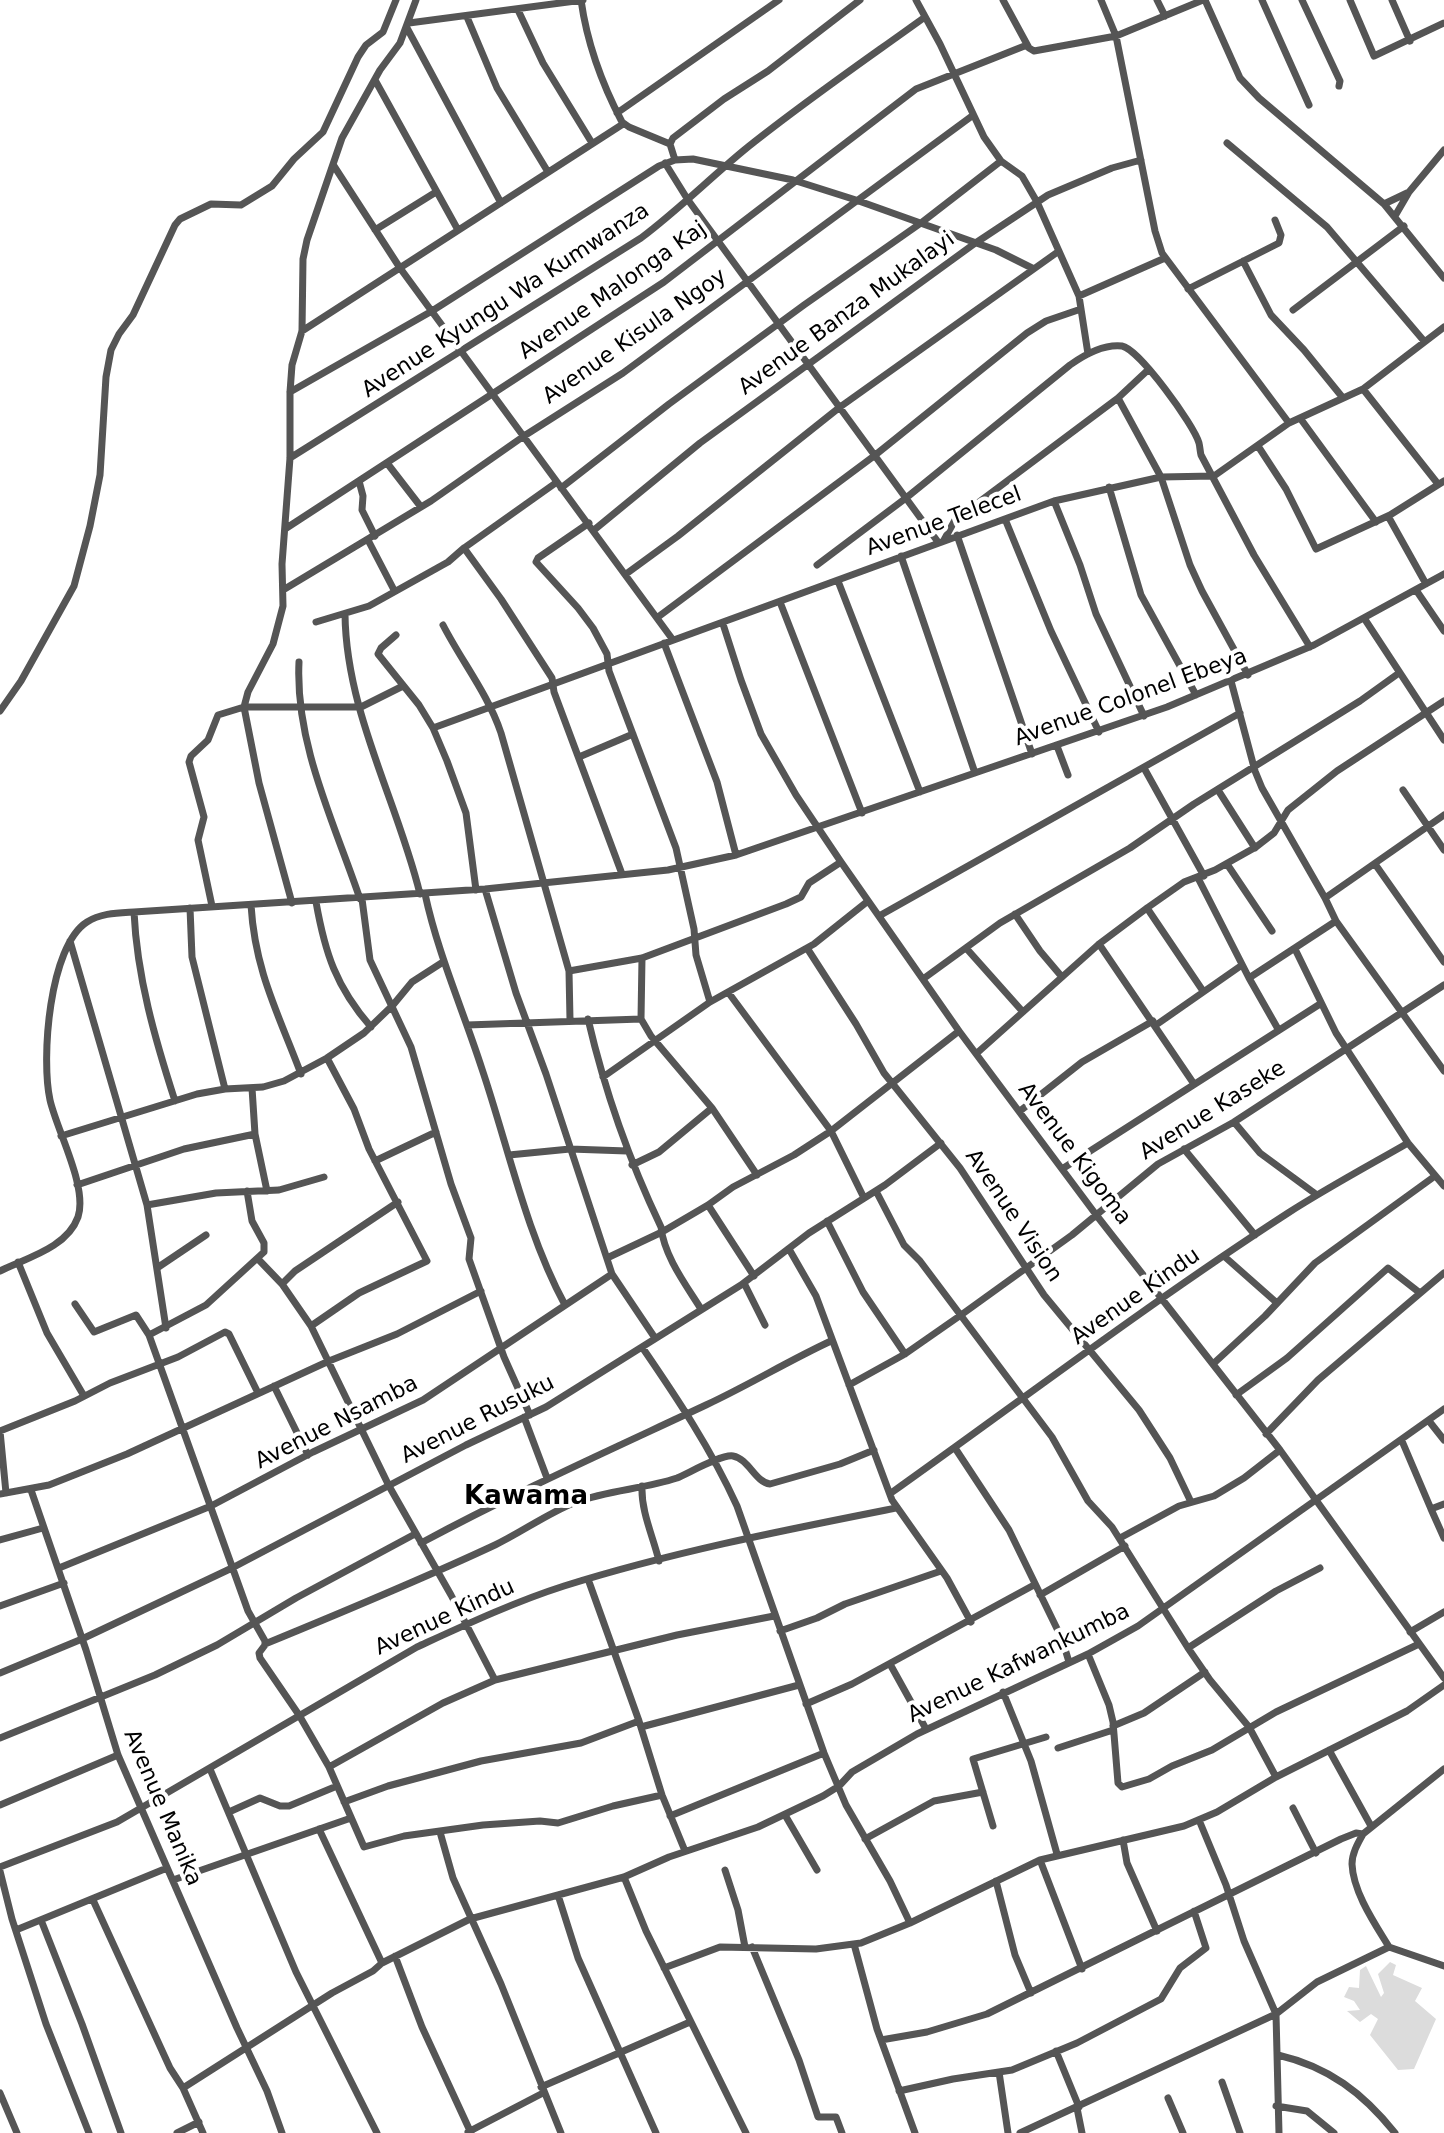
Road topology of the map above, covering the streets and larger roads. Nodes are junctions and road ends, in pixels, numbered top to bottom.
1 (396, 0) edge
2 (416, 0) edge
3 (582, 0) edge
4 (779, 0) edge
5 (860, 0) edge
6 (916, 0) edge
7 (1003, 0) edge
8 (1101, 0) edge
9 (1157, 0) edge
10 (1204, 0) edge
11 (1262, 0) edge
12 (1302, 0) edge
13 (1350, 0) edge
14 (1392, 0) edge
15 (518, 10) junction
16 (1165, 16) junction
17 (467, 17) junction
18 (925, 17) junction
19 (1444, 23) edge
20 (408, 25) junction
21 (1116, 36) junction
22 (1410, 41) junction
23 (1027, 45) junction
24 (953, 74) junction
25 (375, 80) junction
26 (1339, 86) dead end
27 (1309, 105) dead end
28 (617, 113) junction
29 (972, 116) junction
30 (623, 124) junction
31 (592, 143) junction
32 (1227, 143) dead end
33 (670, 144) junction
34 (1444, 150) edge
35 (675, 160) junction
36 (1141, 160) junction
37 (1001, 161) junction
38 (665, 163) junction
39 (729, 165) junction
40 (334, 166) junction
41 (548, 172) junction
42 (793, 180) junction
43 (436, 192) junction
44 (1409, 192) junction
45 (688, 200) junction
46 (856, 200) junction
47 (1037, 202) junction
48 (501, 203) junction
49 (1384, 204) junction
50 (1395, 216) junction
51 (1275, 220) dead end
52 (921, 223) junction
53 (1404, 226) junction
54 (375, 230) junction
55 (458, 230) junction
56 (718, 240) junction
57 (974, 244) junction
58 (1059, 251) junction
59 (1165, 258) junction
60 (1243, 261) junction
61 (1358, 262) junction
62 (400, 268) junction
63 (1032, 268) junction
64 (1444, 278) edge
65 (748, 280) junction
66 (1188, 289) junction
67 (1079, 296) junction
68 (1081, 309) junction
69 (1293, 310) dead end
70 (432, 311) junction
71 (779, 323) junction
72 (1444, 327) edge
73 (302, 331) junction
74 (1424, 341) junction
75 (463, 352) junction
76 (1088, 354) junction
77 (810, 365) junction
78 (1149, 369) junction
79 (1363, 389) junction
80 (290, 392) junction
81 (494, 394) junction
82 (1118, 398) junction
83 (1343, 398) junction
84 (840, 407) junction
85 (1300, 418) junction
86 (1289, 423) junction
87 (524, 436) junction
88 (1258, 446) junction
89 (874, 456) junction
90 (290, 458) junction
91 (387, 463) junction
92 (1214, 476) junction
93 (1161, 477) junction
94 (359, 481) junction
95 (1441, 482) edge
96 (559, 485) junction
97 (1109, 487) junction
98 (906, 498) junction
99 (1054, 501) junction
100 (421, 507) junction
101 (1388, 516) junction
102 (1005, 519) junction
103 (1376, 522) junction
104 (591, 527) junction
105 (285, 529) junction
106 (957, 535) junction
107 (372, 538) junction
108 (941, 541) junction
109 (464, 548) junction
110 (901, 556) junction
111 (817, 565) dead end
112 (626, 574) junction
113 (1444, 574) edge
114 (838, 581) junction
115 (1426, 584) junction
116 (283, 590) junction
117 (394, 590) junction
118 (1416, 590) junction
119 (780, 602) junction
120 (345, 614) junction
121 (658, 617) junction
122 (1364, 618) junction
123 (316, 622) dead end
124 (723, 624) junction
125 (443, 625) dead end
126 (1444, 631) edge
127 (396, 635) dead end
128 (673, 640) junction
129 (664, 643) junction
130 (1310, 647) junction
131 (299, 662) dead end
132 (608, 663) junction
133 (1399, 673) junction
134 (1248, 675) junction
135 (1231, 681) junction
136 (553, 684) junction
137 (403, 686) junction
138 (1196, 695) junction
139 (1444, 701) edge
140 (491, 705) junction
141 (244, 707) junction
142 (361, 707) junction
143 (299, 709) junction
144 (0, 711) edge
145 (1240, 713) junction
146 (1427, 713) junction
147 (1144, 716) junction
148 (433, 728) junction
149 (1099, 732) junction
150 (633, 734) junction
151 (1444, 740) edge
152 (1057, 746) junction
153 (1032, 754) junction
154 (579, 757) junction
155 (1254, 767) junction
156 (1144, 768) junction
157 (975, 773) junction
158 (1068, 775) dead end
159 (1218, 790) junction
160 (1403, 790) dead end
161 (920, 792) junction
162 (862, 813) junction
163 (1444, 815) edge
164 (1173, 818) junction
165 (1281, 821) junction
166 (1428, 826) junction
167 (818, 827) junction
168 (1255, 848) junction
169 (1444, 850) edge
170 (736, 855) junction
171 (841, 862) junction
172 (1227, 864) junction
173 (1375, 864) junction
174 (679, 868) junction
175 (622, 874) junction
176 (1201, 877) junction
177 (545, 881) junction
178 (481, 889) junction
179 (422, 894) junction
180 (1325, 898) junction
181 (361, 899) junction
182 (868, 901) junction
183 (316, 902) junction
184 (292, 903) junction
185 (251, 905) junction
186 (212, 906) junction
187 (190, 908) junction
188 (1147, 908) junction
189 (134, 912) junction
190 (1015, 914) junction
191 (879, 916) junction
192 (1336, 921) junction
193 (1272, 931) dead end
194 (693, 938) junction
195 (70, 941) junction
196 (1099, 944) junction
197 (807, 948) junction
198 (966, 948) junction
199 (1295, 949) junction
200 (642, 958) junction
201 (443, 962) junction
202 (1444, 962) edge
203 (1242, 965) junction
204 (569, 971) junction
205 (1062, 977) junction
206 (1249, 978) junction
207 (923, 979) junction
208 (1444, 985) edge
209 (1203, 991) junction
210 (728, 992) junction
211 (710, 1002) junction
212 (1320, 1004) junction
213 (393, 1005) junction
214 (1023, 1012) junction
215 (1403, 1013) junction
216 (588, 1019) junction
217 (641, 1019) junction
218 (570, 1020) junction
219 (527, 1022) junction
220 (1155, 1023) junction
221 (467, 1025) junction
222 (371, 1027) junction
223 (1278, 1029) junction
224 (959, 1031) junction
225 (655, 1040) junction
226 (1347, 1049) junction
227 (977, 1053) junction
228 (327, 1058) junction
229 (1444, 1071) edge
230 (301, 1074) junction
231 (603, 1077) junction
232 (892, 1084) junction
233 (1194, 1084) junction
234 (252, 1088) junction
235 (225, 1089) junction
236 (175, 1101) junction
237 (712, 1108) junction
238 (1020, 1111) junction
239 (121, 1118) junction
240 (1234, 1122) junction
241 (831, 1131) junction
242 (436, 1132) junction
243 (255, 1134) junction
244 (61, 1136) junction
245 (941, 1143) junction
246 (1408, 1143) junction
247 (570, 1149) junction
248 (1184, 1149) junction
249 (627, 1151) junction
250 (509, 1155) junction
251 (375, 1161) junction
252 (134, 1164) junction
253 (632, 1165) junction
254 (1062, 1169) junction
255 (757, 1175) junction
256 (1435, 1176) junction
257 (324, 1177) dead end
258 (77, 1185) junction
259 (1444, 1186) edge
260 (247, 1191) junction
261 (267, 1191) junction
262 (876, 1191) junction
263 (1317, 1195) junction
264 (864, 1198) junction
265 (398, 1202) junction
266 (147, 1205) junction
267 (708, 1205) junction
268 (1097, 1216) junction
269 (827, 1221) junction
270 (662, 1232) junction
271 (206, 1235) dead end
272 (1255, 1235) junction
273 (789, 1249) junction
274 (1225, 1257) junction
275 (607, 1258) junction
276 (258, 1259) junction
277 (18, 1262) junction
278 (1026, 1267) junction
279 (157, 1268) junction
280 (0, 1271) edge
281 (1444, 1273) edge
282 (612, 1274) junction
283 (754, 1276) junction
284 (744, 1283) junction
285 (282, 1284) junction
286 (481, 1291) junction
287 (1420, 1293) junction
288 (1162, 1298) junction
289 (1277, 1303) junction
290 (75, 1304) dead end
291 (565, 1305) junction
292 (701, 1309) junction
293 (961, 1315) junction
294 (765, 1325) dead end
295 (311, 1326) junction
296 (166, 1328) junction
297 (149, 1335) junction
298 (655, 1338) junction
299 (831, 1341) junction
300 (642, 1347) junction
301 (501, 1350) junction
302 (1090, 1351) junction
303 (905, 1354) junction
304 (329, 1361) junction
305 (159, 1364) junction
306 (1213, 1364) junction
307 (849, 1385) junction
308 (274, 1386) junction
309 (258, 1393) junction
310 (1236, 1395) junction
311 (84, 1396) junction
312 (1023, 1400) junction
313 (1444, 1409) edge
314 (687, 1413) junction
315 (527, 1416) junction
316 (1429, 1421) junction
317 (180, 1429) junction
318 (0, 1431) edge
319 (361, 1431) junction
320 (1266, 1434) junction
321 (1444, 1440) edge
322 (1402, 1441) junction
323 (955, 1448) junction
324 (874, 1450) junction
325 (1280, 1450) junction
326 (308, 1455) junction
327 (717, 1461) junction
328 (547, 1478) junction
329 (389, 1486) junction
330 (642, 1486) junction
331 (31, 1490) junction
332 (891, 1493) junction
333 (3, 1494) edge
334 (1317, 1501) junction
335 (1191, 1502) junction
336 (1444, 1504) edge
337 (211, 1506) junction
338 (896, 1508) junction
339 (1431, 1509) junction
340 (43, 1528) junction
341 (415, 1534) junction
342 (1444, 1538) edge
343 (0, 1540) edge
344 (748, 1540) junction
345 (1122, 1542) junction
346 (421, 1543) junction
347 (659, 1561) junction
348 (59, 1568) junction
349 (232, 1568) junction
350 (1320, 1568) dead end
351 (437, 1571) junction
352 (941, 1571) junction
353 (588, 1579) junction
354 (64, 1583) junction
355 (1034, 1585) junction
356 (1040, 1595) junction
357 (0, 1606) edge
358 (1162, 1609) junction
359 (1443, 1614) edge
360 (774, 1616) junction
361 (971, 1622) junction
362 (255, 1624) junction
363 (466, 1625) junction
364 (780, 1631) junction
365 (1410, 1632) junction
366 (82, 1639) junction
367 (265, 1644) junction
368 (1419, 1644) junction
369 (1188, 1648) junction
370 (613, 1652) junction
371 (1088, 1654) junction
372 (1069, 1662) junction
373 (890, 1664) junction
374 (1205, 1672) junction
375 (0, 1673) edge
376 (1444, 1678) edge
377 (495, 1680) junction
378 (799, 1685) junction
379 (1444, 1685) edge
380 (1003, 1692) junction
381 (100, 1697) junction
382 (806, 1704) junction
383 (299, 1715) junction
384 (640, 1724) junction
385 (1249, 1727) junction
386 (1113, 1728) junction
387 (926, 1729) junction
388 (1046, 1737) dead end
389 (0, 1738) edge
390 (1025, 1744) junction
391 (1058, 1748) dead end
392 (1329, 1750) junction
393 (824, 1753) junction
394 (118, 1755) junction
395 (329, 1767) junction
396 (210, 1769) junction
397 (1444, 1769) edge
398 (1276, 1777) junction
399 (337, 1786) junction
400 (839, 1786) junction
401 (983, 1792) junction
402 (662, 1795) junction
403 (344, 1802) junction
404 (0, 1805) edge
405 (142, 1808) junction
406 (1293, 1808) dead end
407 (229, 1812) junction
408 (785, 1815) junction
409 (670, 1816) junction
410 (351, 1818) junction
411 (1199, 1820) junction
412 (993, 1826) dead end
413 (1371, 1826) junction
414 (319, 1829) junction
415 (440, 1832) junction
416 (1363, 1834) junction
417 (865, 1839) junction
418 (1123, 1840) junction
419 (685, 1851) junction
420 (1316, 1853) junction
421 (247, 1854) junction
422 (1057, 1854) junction
423 (1040, 1860) junction
424 (167, 1868) junction
425 (0, 1869) edge
426 (725, 1870) dead end
427 (817, 1870) dead end
428 (624, 1877) junction
429 (173, 1880) junction
430 (996, 1881) junction
431 (1229, 1893) junction
432 (558, 1895) junction
433 (93, 1900) junction
434 (1194, 1911) junction
435 (470, 1919) junction
436 (41, 1920) junction
437 (910, 1923) junction
438 (16, 1930) junction
439 (1157, 1931) junction
440 (854, 1944) junction
441 (748, 1947) junction
442 (1389, 1947) junction
443 (395, 1956) junction
444 (382, 1963) junction
445 (1444, 1966) edge
446 (664, 1968) junction
447 (1082, 1969) junction
448 (1031, 1993) junction
449 (313, 2007) junction
450 (1276, 2014) junction
451 (690, 2022) junction
452 (881, 2040) junction
453 (246, 2048) junction
454 (1056, 2051) junction
455 (621, 2052) junction
456 (1278, 2055) junction
457 (999, 2072) junction
458 (1222, 2082) dead end
459 (183, 2088) junction
460 (542, 2090) junction
461 (899, 2091) junction
462 (0, 2093) edge
463 (1168, 2098) dead end
464 (1276, 2106) junction
465 (1078, 2108) junction
466 (199, 2122) junction
467 (469, 2132) edge
468 (17, 2133) edge
469 (89, 2133) edge
470 (121, 2133) edge
471 (177, 2133) edge
472 (203, 2133) edge
473 (282, 2133) edge
474 (377, 2133) edge
475 (561, 2133) edge
476 (656, 2133) edge
477 (746, 2133) edge
478 (842, 2133) edge
479 (915, 2133) edge
480 (1008, 2133) edge
481 (1020, 2133) edge
482 (1082, 2133) edge
483 (1183, 2133) edge
484 (1240, 2133) edge
485 (1279, 2133) edge
486 (1334, 2133) edge
487 (1395, 2133) edge

1 - 144 street
2 - 20 street
3 - 15 street
3 - 28 street
4 - 28 street
5 - 33 street
6 - 18 street
7 - 23 street
8 - 21 street
9 - 16 street
10 - 16 street
10 - 49 street
11 - 27 street
12 - 26 street
13 - 22 street
14 - 22 street
15 - 17 street
15 - 31 street
16 - 21 street
17 - 20 street
17 - 41 street
18 - 24 street
18 - 39 street, Avenue Kyungu Wa Kumwanza
19 - 22 street
20 - 25 street
20 - 48 street
21 - 23 street
21 - 36 street
23 - 24 street, Avenue Malonga Kaj
24 - 29 street
24 - 42 street, Avenue Malonga Kaj
25 - 40 street
25 - 43 street
28 - 30 street
29 - 37 street
29 - 46 street, Avenue Kisula Ngoy
30 - 31 street
30 - 33 street
31 - 41 street
32 - 61 street
33 - 35 street
34 - 44 street
35 - 38 street
35 - 39 street
36 - 47 street, Avenue Banza Mukalayi
36 - 59 street
37 - 47 street
37 - 52 street
38 - 45 street
38 - 70 street
39 - 42 street
39 - 45 street, Avenue Kyungu Wa Kumwanza
40 - 54 street
40 - 73 street
41 - 48 street
42 - 46 street
42 - 56 street, Avenue Malonga Kaj
43 - 54 street
43 - 55 street
44 - 49 street
44 - 50 street
45 - 56 street
45 - 75 street, Avenue Kyungu Wa Kumwanza
46 - 52 street
46 - 65 street, Avenue Kisula Ngoy
47 - 57 street, Avenue Banza Mukalayi
47 - 58 street
48 - 55 street
49 - 50 street
50 - 53 street
51 - 60 street
52 - 57 street
52 - 71 street
53 - 61 street
53 - 64 street
54 - 62 street
55 - 62 street
56 - 65 street
56 - 81 street, Avenue Malonga Kaj
57 - 63 street
57 - 77 street, Avenue Banza Mukalayi
58 - 63 street
58 - 67 street
59 - 66 street
59 - 67 street
60 - 66 street
60 - 83 street
61 - 69 street
61 - 74 street
62 - 70 street
62 - 73 street
63 - 84 street
65 - 71 street
65 - 87 street, Avenue Kisula Ngoy
66 - 86 street
67 - 68 street
68 - 76 street
68 - 89 street
70 - 75 street
70 - 80 street
71 - 77 street
71 - 96 street
72 - 74 street
73 - 80 street
74 - 79 street
75 - 81 street
75 - 90 street, Avenue Kyungu Wa Kumwanza
76 - 78 street
76 - 98 street
77 - 84 street
77 - 104 street, Avenue Banza Mukalayi
78 - 82 street
78 - 92 street
79 - 83 street
79 - 95 street
80 - 90 street
81 - 87 street
81 - 91 street, Avenue Malonga Kaj
82 - 93 street
82 - 108 street
83 - 85 street
84 - 89 street
84 - 112 street
85 - 86 street
85 - 103 street
86 - 88 street
87 - 96 street
87 - 100 street, Avenue Kisula Ngoy
88 - 92 street
88 - 103 street
89 - 98 street
89 - 121 street
90 - 105 street
91 - 94 street, Avenue Malonga Kaj
91 - 100 street
92 - 93 street, Avenue Telecel
92 - 130 street
93 - 97 street, Avenue Telecel
93 - 134 street
94 - 105 street, Avenue Malonga Kaj
94 - 107 street
95 - 101 street
96 - 104 street
96 - 109 street
97 - 99 street, Avenue Telecel
97 - 138 street
98 - 108 street
98 - 111 street
99 - 102 street, Avenue Telecel
99 - 147 street
100 - 107 street, Avenue Kisula Ngoy
101 - 103 street
101 - 115 street
102 - 106 street, Avenue Telecel
102 - 149 street
104 - 112 street
104 - 132 street, Avenue Banza Mukalayi
105 - 116 street
106 - 108 street, Avenue Telecel
106 - 153 street
107 - 116 street, Avenue Kisula Ngoy
107 - 117 street
108 - 110 street, Avenue Telecel
109 - 117 street
109 - 136 street
110 - 114 street, Avenue Telecel
110 - 157 street
112 - 121 street
113 - 115 street, Avenue Colonel Ebeya
114 - 119 street, Avenue Telecel
114 - 161 street
115 - 118 street, Avenue Colonel Ebeya
116 - 141 street
117 - 120 street
118 - 122 street, Avenue Colonel Ebeya
118 - 126 street
119 - 124 street, Avenue Telecel
119 - 162 street
120 - 123 street
120 - 142 street
121 - 128 street
122 - 130 street, Avenue Colonel Ebeya
122 - 133 street
124 - 128 street, Avenue Telecel
124 - 167 street, Avenue Kigoma
125 - 140 street
127 - 137 street
128 - 129 street, Avenue Telecel
129 - 132 street, Avenue Telecel
129 - 170 street
130 - 134 street, Avenue Colonel Ebeya
131 - 143 street
132 - 136 street, Avenue Telecel
132 - 150 street
133 - 146 street
133 - 155 street
134 - 135 street, Avenue Colonel Ebeya
135 - 138 street, Avenue Colonel Ebeya
135 - 145 street
136 - 140 street, Avenue Telecel
136 - 154 street
137 - 142 street
137 - 148 street
138 - 147 street, Avenue Colonel Ebeya
139 - 146 street
140 - 148 street, Avenue Telecel
140 - 177 street
141 - 143 street
141 - 184 street
141 - 186 street
142 - 143 street
142 - 179 street
143 - 181 street
145 - 155 street
145 - 156 street
146 - 151 street
146 - 165 street
147 - 149 street, Avenue Colonel Ebeya
148 - 178 street
149 - 152 street, Avenue Colonel Ebeya
150 - 154 street
150 - 174 street
152 - 153 street, Avenue Colonel Ebeya
152 - 158 street
153 - 157 street, Avenue Colonel Ebeya
154 - 175 street
155 - 159 street
155 - 165 street
156 - 164 street
156 - 191 street
157 - 161 street, Avenue Colonel Ebeya
159 - 164 street
159 - 168 street
160 - 166 street
161 - 162 street, Avenue Colonel Ebeya
162 - 167 street, Avenue Colonel Ebeya
163 - 166 street
164 - 176 street
164 - 190 street
165 - 168 street
165 - 180 street
166 - 169 street
166 - 173 street
167 - 170 street, Avenue Colonel Ebeya
167 - 171 street, Avenue Kigoma
168 - 172 street
170 - 174 street, Avenue Colonel Ebeya
171 - 182 street, Avenue Kigoma
171 - 194 street
172 - 176 street
172 - 193 street
173 - 180 street
173 - 202 street
174 - 175 street, Avenue Colonel Ebeya
174 - 194 street
175 - 177 street, Avenue Colonel Ebeya
176 - 188 street
176 - 203 street
177 - 178 street, Avenue Colonel Ebeya
177 - 204 street
178 - 179 street, Avenue Colonel Ebeya
178 - 219 street
179 - 181 street, Avenue Colonel Ebeya
179 - 201 street
180 - 192 street
181 - 183 street, Avenue Colonel Ebeya
181 - 213 street
182 - 191 street, Avenue Kigoma
182 - 197 street
183 - 184 street, Avenue Colonel Ebeya
183 - 222 street
184 - 185 street, Avenue Colonel Ebeya
185 - 186 street, Avenue Colonel Ebeya
185 - 230 street
186 - 187 street, Avenue Colonel Ebeya
187 - 189 street, Avenue Colonel Ebeya
187 - 235 street
188 - 196 street
188 - 209 street
189 - 195 street, Avenue Colonel Ebeya
189 - 236 street
190 - 198 street
190 - 205 street
191 - 207 street, Avenue Kigoma
192 - 199 street
192 - 215 street
194 - 200 street
194 - 211 street
195 - 239 street
195 - 244 street
196 - 205 street
196 - 220 street
197 - 210 street
197 - 232 street, Avenue Vision
198 - 207 street
198 - 214 street
199 - 206 street
199 - 212 street
200 - 204 street
200 - 217 street
201 - 213 street
201 - 221 street
203 - 206 street
203 - 209 street
204 - 218 street
205 - 214 street
206 - 223 street
207 - 224 street, Avenue Kigoma
208 - 215 street, Avenue Kaseke
209 - 220 street
210 - 211 street
210 - 241 street
211 - 225 street
212 - 223 street
212 - 226 street
213 - 222 street
213 - 242 street
214 - 227 street
215 - 226 street, Avenue Kaseke
215 - 229 street
216 - 217 street
216 - 218 street
216 - 231 street
217 - 225 street
218 - 219 street
219 - 221 street
219 - 247 street
220 - 233 street
220 - 238 street
221 - 250 street
222 - 228 street
223 - 233 street
224 - 227 street, Avenue Kigoma
224 - 232 street
225 - 231 street
225 - 237 street
226 - 240 street, Avenue Kaseke
226 - 246 street
227 - 238 street, Avenue Kigoma
228 - 230 street
228 - 251 street
230 - 234 street
231 - 249 street
232 - 241 street
232 - 245 street, Avenue Vision
233 - 254 street
234 - 235 street
234 - 243 street
235 - 236 street
236 - 239 street
237 - 253 street
237 - 255 street
238 - 254 street, Avenue Kigoma
239 - 244 street
239 - 252 street
240 - 248 street, Avenue Kaseke
240 - 263 street
241 - 255 street
241 - 264 street
242 - 251 street
242 - 286 street
243 - 252 street
243 - 261 street
244 - 258 street
245 - 262 street, Avenue Rusuku
245 - 278 street, Avenue Vision
246 - 256 street
246 - 263 street, Avenue Kindu
247 - 249 street
247 - 250 street
247 - 275 street
248 - 268 street, Avenue Kaseke
248 - 272 street
249 - 253 street
250 - 291 street
251 - 265 street
252 - 258 street
252 - 266 street
253 - 270 street
254 - 268 street, Avenue Kigoma
255 - 267 street
256 - 259 street
256 - 289 street
257 - 261 street
258 - 277 street
260 - 261 street
260 - 266 street
260 - 276 street
262 - 264 street, Avenue Rusuku
262 - 293 street
263 - 272 street, Avenue Kindu
264 - 269 street, Avenue Rusuku
265 - 285 street
265 - 295 street
266 - 279 street
267 - 270 street
267 - 283 street
268 - 278 street, Avenue Kaseke
268 - 288 street, Avenue Kigoma
269 - 273 street, Avenue Rusuku
269 - 303 street
270 - 275 street
270 - 292 street
271 - 279 street
272 - 274 street, Avenue Kindu
273 - 283 street, Avenue Rusuku
273 - 299 street
274 - 288 street, Avenue Kindu
274 - 289 street
275 - 282 street
276 - 285 street
276 - 296 street
277 - 280 street
277 - 311 street
278 - 293 street, Avenue Kaseke
278 - 302 street, Avenue Vision
279 - 296 street
281 - 287 street
282 - 291 street, Avenue Nsamba
282 - 298 street
283 - 284 street, Avenue Rusuku
284 - 292 street, Avenue Rusuku
284 - 294 street
285 - 295 street
286 - 301 street
286 - 304 street
287 - 310 street
287 - 320 street
288 - 302 street, Avenue Kindu
288 - 306 street, Avenue Kigoma
289 - 306 street
290 - 297 street
291 - 301 street, Avenue Nsamba
292 - 298 street, Avenue Rusuku
293 - 303 street, Avenue Kaseke
293 - 312 street
295 - 304 street
296 - 297 street
297 - 305 street
298 - 300 street, Avenue Rusuku
299 - 307 street
299 - 314 street
300 - 314 street
300 - 315 street, Avenue Rusuku
301 - 315 street
301 - 319 street, Avenue Nsamba
302 - 312 street, Avenue Kindu
302 - 335 street, Avenue Vision
303 - 307 street, Avenue Kaseke
304 - 308 street
304 - 319 street
305 - 309 street
305 - 311 street
305 - 317 street
306 - 310 street, Avenue Kigoma
307 - 324 street
308 - 309 street
308 - 326 street
309 - 317 street
310 - 320 street, Avenue Kigoma
311 - 318 street
312 - 323 street, Avenue Kindu
312 - 345 street
313 - 316 street, Avenue Kafwankumba
314 - 327 street
314 - 328 street
315 - 328 street
315 - 329 street, Avenue Rusuku
316 - 321 street
316 - 322 street, Avenue Kafwankumba
317 - 331 street
317 - 337 street
318 - 333 street
319 - 326 street, Avenue Nsamba
319 - 329 street
320 - 325 street, Avenue Kigoma
322 - 334 street, Avenue Kafwankumba
322 - 339 street
323 - 332 street, Avenue Kindu
323 - 355 street
324 - 327 street
324 - 332 street
325 - 334 street, Avenue Kigoma
325 - 335 street
326 - 337 street, Avenue Nsamba
327 - 330 street
327 - 344 street
328 - 346 street
329 - 341 street
329 - 349 street, Avenue Rusuku
330 - 347 street
330 - 351 street
331 - 333 street
331 - 340 street, Avenue Manika
332 - 338 street
334 - 358 street, Avenue Kafwankumba
334 - 365 street, Avenue Kigoma
335 - 345 street
336 - 339 street
337 - 348 street, Avenue Nsamba
337 - 349 street
338 - 344 street, Avenue Kindu
338 - 352 street
339 - 342 street
340 - 343 street
340 - 348 street, Avenue Manika
341 - 346 street
341 - 362 street
344 - 347 street, Avenue Kindu
344 - 360 street
345 - 356 street
345 - 358 street
346 - 351 street
347 - 353 street, Avenue Kindu
348 - 354 street, Avenue Manika
349 - 362 street
349 - 366 street, Avenue Rusuku
350 - 369 street
351 - 363 street
351 - 367 street
352 - 361 street
352 - 364 street
353 - 363 street, Avenue Kindu
353 - 370 street
354 - 357 street
354 - 366 street, Avenue Manika
355 - 356 street
355 - 361 street
356 - 372 street
358 - 369 street
358 - 371 street, Avenue Kafwankumba
359 - 365 street
360 - 364 street
360 - 370 street
361 - 373 street
362 - 367 street
362 - 381 street
363 - 377 street
363 - 383 street, Avenue Kindu
364 - 378 street
365 - 368 street, Avenue Kigoma
366 - 375 street, Avenue Rusuku
366 - 381 street, Avenue Manika
367 - 383 street
368 - 376 street, Avenue Kigoma
368 - 385 street
369 - 374 street
370 - 377 street
370 - 384 street
371 - 372 street, Avenue Kafwankumba
371 - 386 street
372 - 380 street, Avenue Kafwankumba
373 - 382 street
373 - 387 street
374 - 385 street
374 - 386 street
377 - 395 street
378 - 382 street
378 - 384 street
379 - 392 street
380 - 387 street, Avenue Kafwankumba
380 - 390 street
381 - 389 street
381 - 394 street, Avenue Manika
382 - 393 street
383 - 395 street
383 - 396 street, Avenue Kindu
384 - 402 street
384 - 403 street
385 - 386 street
385 - 398 street
386 - 391 street
387 - 400 street, Avenue Kafwankumba
388 - 390 street
390 - 401 street
390 - 422 street
392 - 398 street
392 - 413 street
393 - 400 street
393 - 409 street
394 - 404 street
394 - 405 street, Avenue Manika
395 - 399 street
396 - 405 street, Avenue Kindu
396 - 407 street
397 - 413 street
398 - 411 street
399 - 403 street
399 - 407 street
400 - 408 street, Avenue Kafwankumba
400 - 417 street
401 - 412 street
401 - 417 street
402 - 409 street
402 - 415 street
403 - 410 street
405 - 424 street, Avenue Manika
405 - 425 street, Avenue Kindu
406 - 420 street
407 - 421 street
408 - 419 street, Avenue Kafwankumba
408 - 427 street
409 - 419 street
410 - 414 street
410 - 415 street
411 - 418 street
411 - 431 street
413 - 416 street
414 - 421 street
414 - 444 street
415 - 435 street
416 - 420 street
416 - 442 street
417 - 437 street
418 - 422 street
418 - 439 street
419 - 428 street, Avenue Kafwankumba
420 - 431 street
421 - 429 street
421 - 449 street
422 - 423 street
423 - 430 street
423 - 447 street
424 - 429 street, Avenue Manika
424 - 433 street
425 - 438 street
426 - 441 street
428 - 432 street, Avenue Kafwankumba
428 - 446 street
429 - 453 street, Avenue Manika
430 - 437 street
430 - 448 street
431 - 434 street
431 - 450 street
432 - 435 street, Avenue Kafwankumba
432 - 455 street
433 - 436 street
433 - 459 street
434 - 439 street
434 - 454 street
435 - 443 street, Avenue Kafwankumba
435 - 460 street
436 - 438 street
436 - 470 street
437 - 440 street
438 - 469 street
439 - 447 street
440 - 441 street
440 - 452 street
441 - 446 street
441 - 478 street
442 - 445 street
442 - 450 street
443 - 444 street, Avenue Kafwankumba
443 - 467 street
444 - 449 street, Avenue Kafwankumba
446 - 451 street
447 - 448 street
448 - 452 street
449 - 453 street, Avenue Kafwankumba
449 - 474 street
450 - 456 street
450 - 465 street
451 - 455 street
451 - 477 street
452 - 461 street
453 - 459 street, Avenue Kafwankumba
453 - 473 street, Avenue Manika
454 - 457 street
454 - 465 street
455 - 460 street
455 - 476 street
456 - 464 street
456 - 487 street
457 - 461 street
457 - 480 street
458 - 484 street
459 - 466 street
460 - 467 street
460 - 475 street
461 - 479 street
462 - 468 street
463 - 483 street
464 - 485 street
464 - 486 street
465 - 481 street
465 - 482 street
466 - 471 street
466 - 472 street

